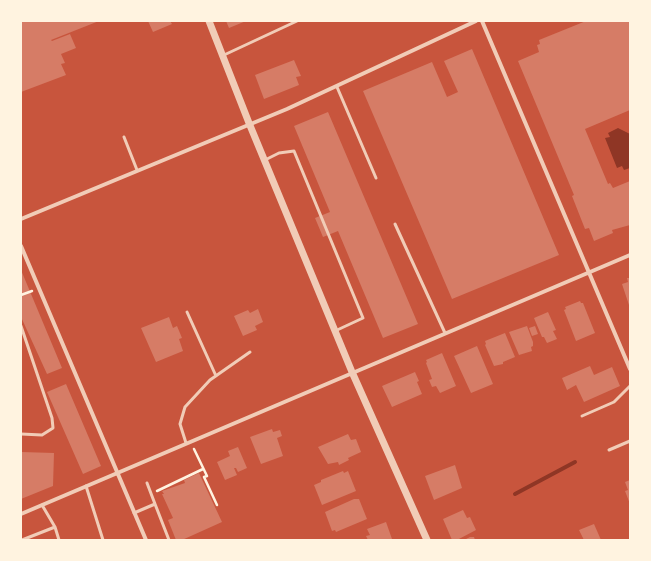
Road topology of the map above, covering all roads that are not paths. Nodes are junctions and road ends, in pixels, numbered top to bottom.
1 (209, 21) edge
2 (297, 21) edge
3 (476, 21) edge
4 (482, 21) edge
5 (222, 56) junction
6 (336, 87) junction
7 (249, 123) junction
8 (124, 137) dead end
9 (264, 160) junction
10 (138, 170) junction
11 (376, 178) dead end
12 (21, 219) edge
13 (396, 224) dead end
14 (21, 246) edge
15 (630, 255) edge
16 (588, 272) junction
17 (187, 312) dead end
18 (21, 326) edge
19 (335, 331) junction
20 (445, 333) junction
21 (250, 352) dead end
22 (630, 369) edge
23 (352, 372) junction
24 (216, 376) junction
25 (630, 386) edge
26 (582, 416) dead end
27 (21, 434) edge
28 (630, 441) edge
29 (188, 443) junction
30 (609, 450) dead end
31 (117, 473) junction
32 (147, 483) dead end
33 (86, 486) junction
34 (155, 504) junction
35 (42, 505) junction
36 (134, 513) junction
37 (21, 514) edge
38 (55, 527) junction
39 (22, 540) edge
40 (60, 540) edge
41 (103, 540) edge
42 (146, 540) edge
43 (169, 540) edge
44 (427, 540) edge

1 - 5 street
2 - 5 lane
3 - 6 street
4 - 16 street
5 - 7 street
6 - 7 street
6 - 11 lane
7 - 9 street
7 - 10 street
8 - 10 lane
9 - 19 street
9 - 19 lane
10 - 12 street
13 - 20 lane
14 - 31 street
15 - 16 street
16 - 20 street
16 - 22 street
17 - 24 lane
18 - 27 lane
19 - 23 street
20 - 23 street
21 - 24 lane
23 - 29 street
23 - 44 street
24 - 29 lane
25 - 26 lane
28 - 30 lane
29 - 31 street
31 - 33 street
31 - 36 street
32 - 34 lane
33 - 35 street
33 - 41 lane
34 - 36 lane
34 - 43 lane
35 - 37 street
35 - 38 lane
36 - 42 street
38 - 39 lane
38 - 40 lane

